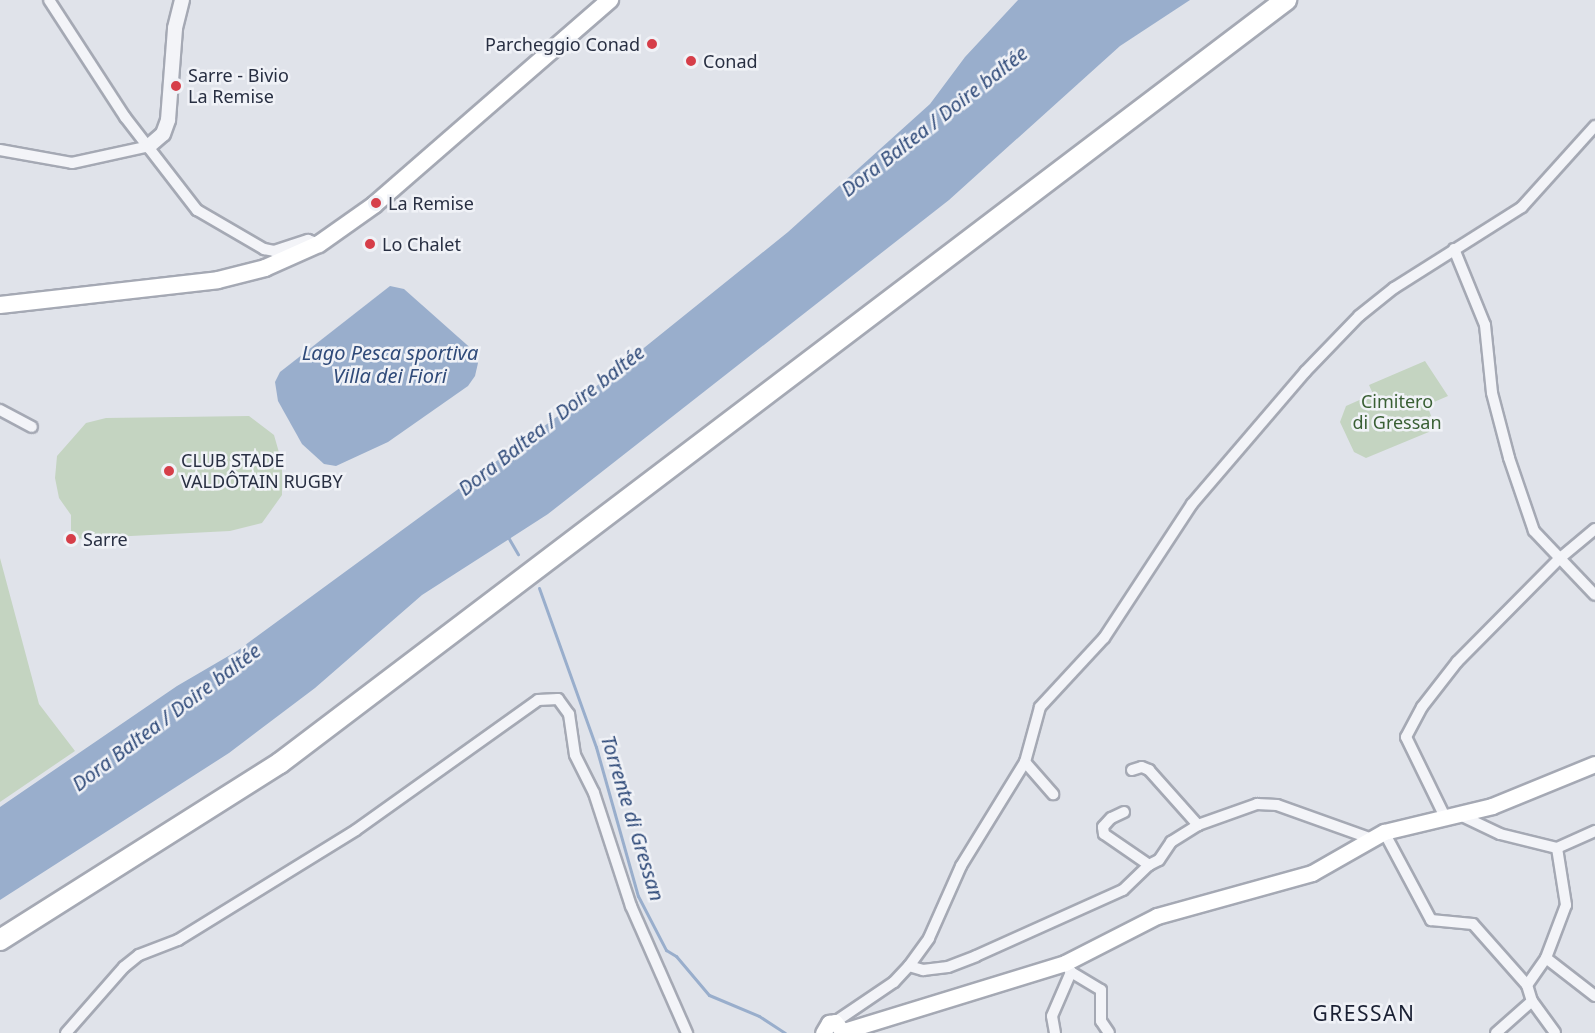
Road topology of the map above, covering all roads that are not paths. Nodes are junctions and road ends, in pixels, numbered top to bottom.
1 (49, 0) edge
2 (182, 0) edge
3 (610, 0) edge
4 (1265, 0) edge
5 (1286, 0) edge
6 (1595, 126) edge
7 (149, 146) junction
8 (0, 150) edge
9 (319, 244) junction
10 (1454, 249) junction
11 (0, 305) edge
12 (0, 410) edge
13 (32, 427) dead end
14 (1595, 529) edge
15 (1559, 559) junction
16 (1595, 595) edge
17 (1025, 762) junction
18 (1595, 764) edge
19 (1132, 770) dead end
20 (1053, 794) dead end
21 (1124, 812) dead end
22 (1453, 816) junction
23 (1198, 825) junction
24 (1595, 831) edge
25 (1378, 835) junction
26 (1557, 848) junction
27 (1149, 865) junction
28 (0, 925) edge
29 (0, 940) edge
30 (1546, 958) junction
31 (909, 966) junction
32 (1068, 968) junction
33 (1527, 985) junction
34 (1595, 996) edge
35 (1532, 1001) junction
36 (841, 1029) edge
37 (66, 1033) edge
38 (687, 1033) edge
39 (823, 1033) edge
40 (1055, 1033) edge
41 (1109, 1033) edge
42 (1496, 1033) edge
43 (1555, 1033) edge

1 - 7 street
2 - 7 street
3 - 9 main road
4 - 28 highway
5 - 29 highway
6 - 10 street
7 - 8 street
7 - 9 street
9 - 11 main road
10 - 15 street
10 - 17 street
12 - 13 street
14 - 15 street
15 - 16 street
15 - 22 street
17 - 20 street
17 - 31 street
18 - 22 main road
19 - 23 street
21 - 27 street
22 - 25 main road
22 - 26 street
23 - 25 street
23 - 27 street
24 - 26 street
25 - 32 main road
25 - 33 street
26 - 30 street
27 - 31 street
30 - 33 street
30 - 34 street
31 - 36 street
32 - 36 main road
32 - 40 street
32 - 41 street
33 - 35 street
35 - 42 street
35 - 43 street
36 - 39 main road
37 - 38 street

